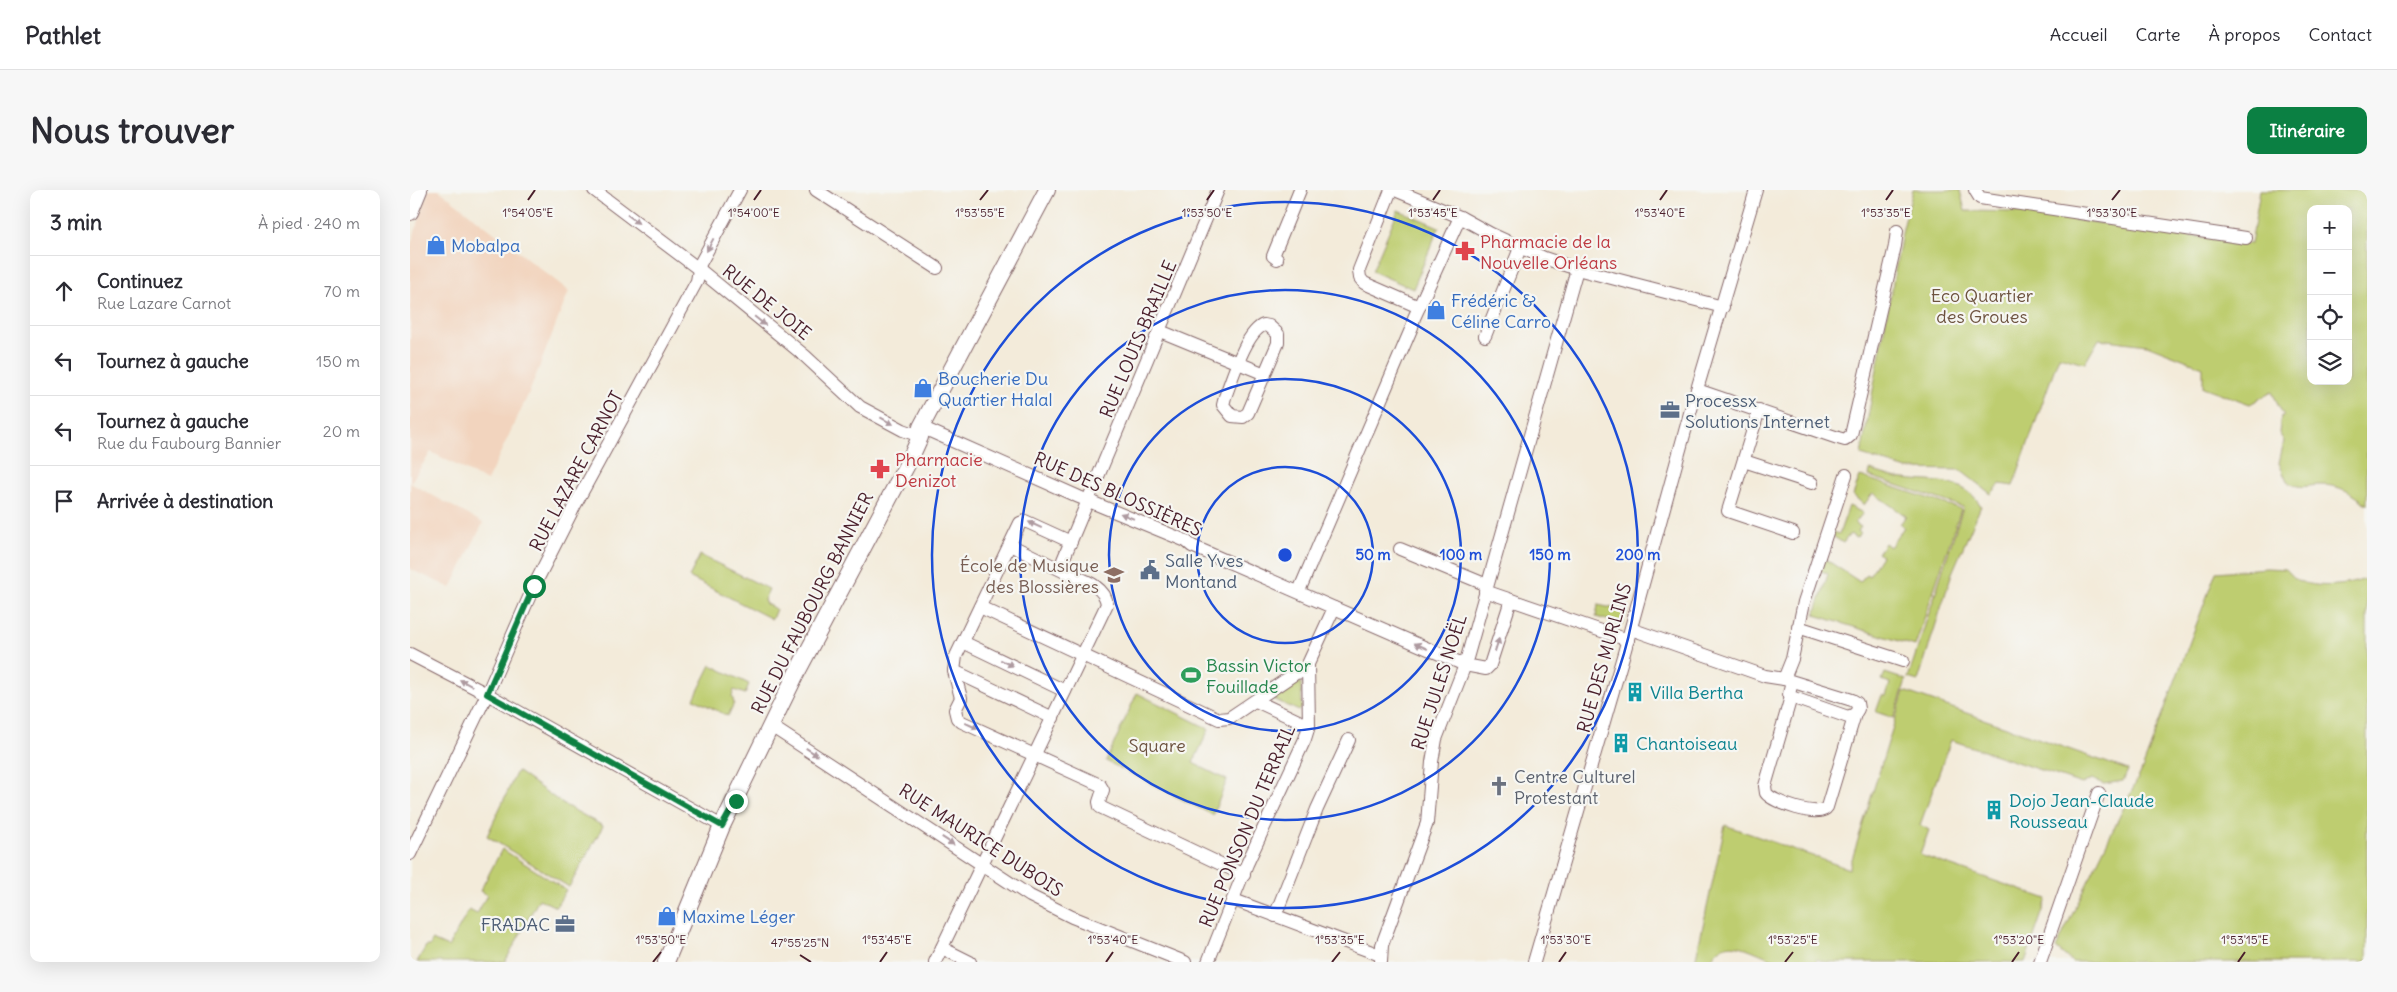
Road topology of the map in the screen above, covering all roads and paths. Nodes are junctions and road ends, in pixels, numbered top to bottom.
1 (412, 190) edge
2 (419, 190) edge
3 (594, 190) edge
4 (740, 190) edge
5 (816, 190) edge
6 (1047, 190) edge
7 (1218, 190) edge
8 (1300, 190) edge
9 (1391, 190) edge
10 (1395, 190) edge
11 (1975, 190) edge
12 (1751, 192) edge
13 (410, 196) edge
14 (410, 212) edge
15 (1460, 216) junction
16 (1896, 231) dead end
17 (2246, 238) dead end
18 (1520, 248) junction
19 (1277, 259) dead end
20 (937, 268) dead end
21 (1577, 269) junction
22 (700, 270) junction
23 (1723, 306) junction
24 (1419, 307) junction
25 (1160, 331) junction
26 (1484, 336) dead end
27 (1239, 364) junction
28 (1265, 374) junction
29 (1698, 390) junction
30 (1759, 410) junction
31 (920, 431) junction
32 (1744, 461) junction
33 (1846, 475) dead end
34 (1812, 483) dead end
35 (1089, 501) junction
36 (1793, 533) dead end
37 (1071, 542) junction
38 (1010, 545) junction
39 (1400, 549) dead end
40 (1065, 572) junction
41 (1486, 588) junction
42 (1299, 591) junction
43 (1511, 600) junction
44 (980, 607) junction
45 (1334, 608) junction
46 (1798, 627) junction
47 (1630, 634) junction
48 (963, 642) junction
49 (410, 654) edge
50 (1082, 655) junction
51 (1903, 661) dead end
52 (1465, 665) junction
53 (954, 671) junction
54 (1308, 671) junction
55 (1788, 680) junction
56 (1066, 691) junction
57 (487, 694) junction
58 (1791, 697) junction
59 (1256, 701) junction
60 (1855, 714) junction
61 (1053, 718) junction
62 (771, 726) junction
63 (1309, 726) junction
64 (1349, 740) dead end
65 (1035, 756) junction
66 (2099, 793) dead end
67 (722, 826) junction
68 (410, 854) edge
69 (982, 864) junction
70 (1244, 874) junction
71 (1234, 900) junction
72 (1275, 916) junction
73 (942, 948) junction
74 (1381, 958) edge
75 (666, 962) edge
76 (935, 962) edge
77 (970, 962) edge
78 (1185, 962) edge
79 (1208, 962) edge
80 (1534, 962) edge
81 (2040, 962) edge

1 - 13 main road
2 - 14 main road
3 -> 22 street, RUE DE JOIE
4 -> 22 street, RUE LAZARE CARNOT
5 - 20 street
6 - 31 main road, RUE DU FAUBOURG BANNIER
7 - 25 street, RUE LOUIS BRAILLE
8 - 19 street
9 - 24 street
10 - 15 street
11 - 17 street
12 - 23 street, RUE DES MURLINS
15 - 18 street
15 - 24 street
16 - 30 street
18 - 21 street
18 - 26 street
21 - 23 street
21 - 41 street, RUE JULES NOËL
22 -> 31 street, RUE DE JOIE
22 - 57 street, RUE LAZARE CARNOT
23 - 29 street, RUE DES MURLINS
24 - 42 street
25 - 27 street
25 - 35 street, RUE LOUIS BRAILLE
27 - 28 street
27 - 28 street
27 - 28 street
29 - 30 street
29 - 47 street, RUE DES MURLINS
30 - 32 street
31 - 35 street, RUE DES BLOSSIÈRES
31 - 62 main road, RUE DU FAUBOURG BANNIER
32 - 34 street
32 - 36 street
33 - 46 street
35 - 37 street, RUE LOUIS BRAILLE
42 -> 35 street, RUE DES BLOSSIÈRES
37 -> 38 street
37 - 40 street, RUE LOUIS BRAILLE
38 - 40 street
38 - 44 street
39 - 41 street
40 - 50 street
41 - 43 street
41 - 52 street, RUE JULES NOËL
42 - 45 street, RUE DES BLOSSIÈRES
43 - 47 street
52 -> 43 street
44 - 48 street
44 - 50 street
52 -> 45 street, RUE DES BLOSSIÈRES
45 - 54 street, RUE PONSON DU TERRAIL
46 - 51 street
46 - 55 street
47 - 55 street
47 - 80 street, RUE DES MURLINS
48 - 53 street
48 -> 56 street
57 -> 49 street
50 - 56 street
50 - 59 street
52 - 74 street, RUE JULES NOËL
53 - 61 street
53 -> 65 street
54 - 59 street
54 - 63 street, RUE PONSON DU TERRAIL
55 - 58 street
55 - 60 street
56 - 61 street
57 - 67 street
57 - 68 street, RUE LAZARE CARNOT
58 - 60 street
58 - 60 street
59 - 63 street
61 - 65 street
62 - 67 main road, RUE DU FAUBOURG BANNIER
62 -> 69 street, RUE MAURICE DUBOIS
63 - 70 street, RUE PONSON DU TERRAIL
64 - 72 street
65 - 69 street
65 - 70 street
66 - 81 street
67 - 75 main road, RUE DU FAUBOURG BANNIER
69 - 73 street
69 - 78 street, RUE MAURICE DUBOIS
70 - 71 street, RUE PONSON DU TERRAIL
71 - 72 street
71 - 79 street, RUE PONSON DU TERRAIL
72 - 74 street
73 - 76 street
73 - 77 street

